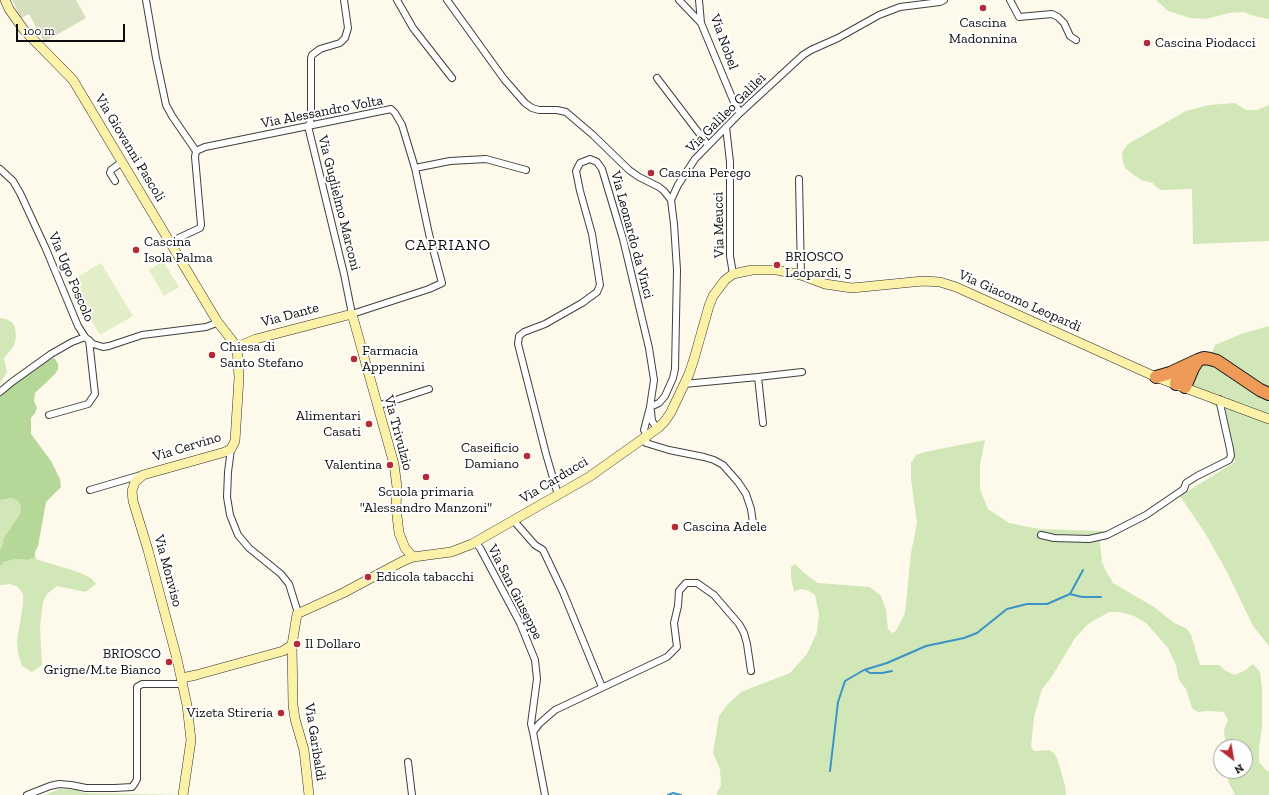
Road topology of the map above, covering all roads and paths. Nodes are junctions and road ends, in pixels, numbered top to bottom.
1 (5, 0) edge
2 (146, 0) edge
3 (344, 0) edge
4 (397, 0) edge
5 (447, 0) edge
6 (679, 0) edge
7 (699, 0) edge
8 (944, 0) edge
9 (1010, 0) edge
10 (701, 23) junction
11 (1076, 40) dead end
12 (452, 78) dead end
13 (656, 78) dead end
14 (740, 113) junction
15 (308, 126) junction
16 (726, 127) junction
17 (708, 145) junction
18 (196, 151) junction
19 (122, 162) junction
20 (415, 168) junction
21 (0, 170) edge
22 (526, 170) dead end
23 (799, 178) dead end
24 (115, 181) dead end
25 (671, 200) junction
26 (170, 242) junction
27 (733, 274) junction
28 (801, 275) junction
29 (352, 314) junction
30 (217, 321) junction
31 (87, 339) junction
32 (238, 348) junction
33 (1198, 360) junction
34 (1180, 369) junction
35 (802, 372) dead end
36 (1152, 375) junction
37 (758, 377) junction
38 (684, 384) junction
39 (1181, 385) junction
40 (429, 389) dead end
41 (0, 392) edge
42 (1269, 394) edge
43 (1219, 400) junction
44 (377, 406) junction
45 (650, 407) junction
46 (49, 415) dead end
47 (1269, 419) edge
48 (763, 423) dead end
49 (658, 428) junction
50 (647, 435) junction
51 (231, 449) junction
52 (143, 475) junction
53 (90, 490) dead end
54 (558, 495) junction
55 (514, 521) junction
56 (753, 523) dead end
57 (1042, 535) dead end
58 (475, 542) junction
59 (413, 557) junction
60 (298, 613) junction
61 (292, 645) junction
62 (750, 671) dead end
63 (182, 680) junction
64 (602, 687) junction
65 (533, 732) junction
66 (408, 762) dead end
67 (27, 795) edge
68 (183, 795) edge
69 (309, 795) edge
70 (412, 795) edge
71 (545, 795) edge

1 - 19 street, Via Giovanni Pascoli
2 - 18 street
3 - 15 street, Via Guglielmo Marconi
4 - 12 street
5 - 25 street
6 - 10 street
7 - 10 street, Via Nobel
8 - 14 street, Via Galileo Galilei
9 - 11 street
10 - 14 street, Via Nobel
13 - 17 street
14 - 16 street, Via Galileo Galilei
15 - 18 street, Via Alessandro Volta
15 - 20 street, Via Alessandro Volta
15 - 29 street, Via Guglielmo Marconi
16 - 17 street, Via Galileo Galilei
16 - 27 street, Via Meucci
17 - 25 street, Via Galileo Galilei
18 - 26 street
19 - 24 street
19 - 26 street, Via Giovanni Pascoli
20 - 22 street
20 - 29 street, Via Alessandro Volta
21 - 31 street, Via Ugo Foscolo
23 - 28 street
25 - 45 street
26 - 30 street, Via Giovanni Pascoli
27 - 28 street, Via Giacomo Leopardi
27 - 38 street, Via Carducci
28 - 36 street, Via Giacomo Leopardi
29 - 32 street, Via Dante
29 - 44 street, Via Trivulzio
30 - 31 street, Via Ugo Foscolo
30 - 32 street
31 - 41 street
31 - 46 street
32 - 51 street, Via Cervino
33 - 34 highway
33 - 39 highway
33 - 42 highway
34 - 36 highway
34 - 39 highway
35 - 37 street
36 - 39 street, Via Giacomo Leopardi
37 - 38 street
37 - 48 street
38 - 49 street, Via Carducci
39 - 43 street, Via Giacomo Leopardi
40 - 44 street
43 - 47 street, Via Giacomo Leopardi
43 - 57 street
44 - 59 street, Via Trivulzio
45 - 49 street, Via Leonardo da Vinci
45 - 50 street, Via Leonardo da Vinci
45 - 54 street, Via Leonardo da Vinci
49 - 50 street, Via Carducci
50 - 54 street, Via Carducci
50 - 56 street
51 - 52 street, Via Cervino
51 - 60 street
52 - 53 street, Via Cervino
52 - 63 street, Via Monviso
54 - 55 street, Via Carducci
55 - 58 street, Via Carducci
55 - 64 street
58 - 59 street, Via Carducci
58 - 65 street, Via San Giuseppe
59 - 60 street, Via Carducci
60 - 61 street, Via Garibaldi
61 - 63 street
61 - 69 street, Via Garibaldi
62 - 64 street
63 - 67 street
63 - 68 street, Via Monviso
64 - 65 street
65 - 71 street, Via San Giuseppe
66 - 70 street

